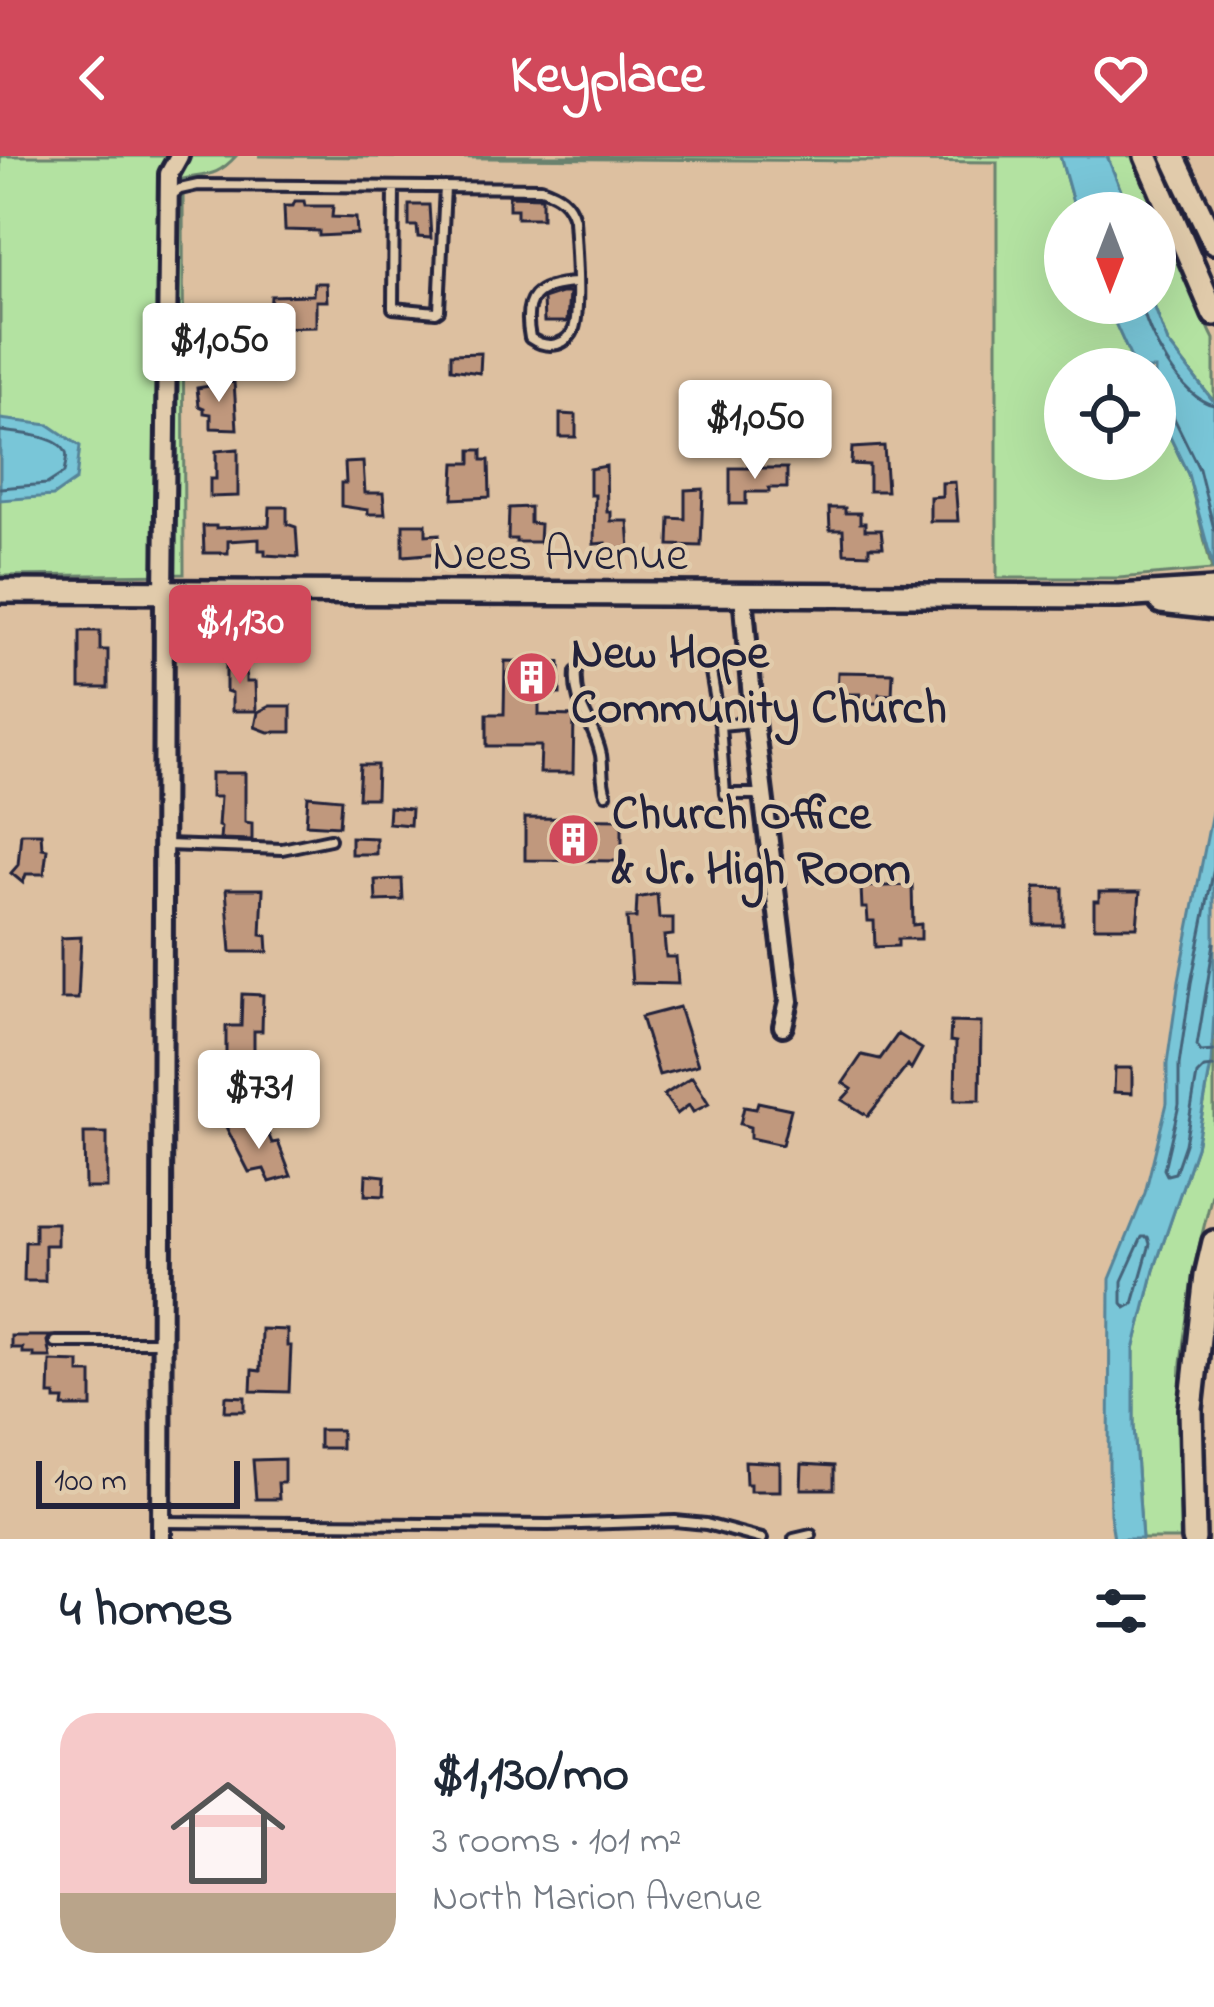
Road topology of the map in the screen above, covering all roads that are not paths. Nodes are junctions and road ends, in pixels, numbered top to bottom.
1 (179, 156) edge
2 (1146, 156) edge
3 (1173, 156) edge
4 (394, 188) junction
5 (445, 188) junction
6 (169, 197) junction
7 (1214, 242) edge
8 (576, 283) junction
9 (1214, 314) edge
10 (1214, 590) edge
11 (0, 591) edge
12 (164, 593) junction
13 (743, 594) junction
14 (1119, 596) junction
15 (1214, 608) edge
16 (575, 672) dead end
17 (711, 672) dead end
18 (754, 722) junction
19 (719, 725) junction
20 (606, 794) dead end
21 (764, 794) junction
22 (330, 839) dead end
23 (163, 845) junction
24 (783, 1025) dead end
25 (1214, 1242) edge
26 (55, 1342) dead end
27 (162, 1342) junction
28 (161, 1530) edge
29 (811, 1535) dead end
30 (761, 1539) edge
31 (794, 1539) edge
32 (1194, 1539) edge

1 - 6 street
2 - 9 main road
3 - 7 main road
4 - 5 lane
4 - 5 lane
4 - 6 lane
5 - 8 lane
6 - 12 street
8 - 8 lane
10 - 14 main road, Nees Avenue
11 - 12 main road, Nees Avenue
12 - 13 main road, Nees Avenue
12 - 23 street
13 - 14 main road, Nees Avenue
13 - 18 street
14 - 15 main road, Nees Avenue
16 - 20 lane
17 - 19 lane
18 - 19 lane
18 - 21 street
19 - 21 lane
21 - 24 street
22 - 23 lane
23 - 27 street
25 - 32 main road
26 - 27 lane
27 - 28 street
28 - 30 lane
29 - 31 lane

